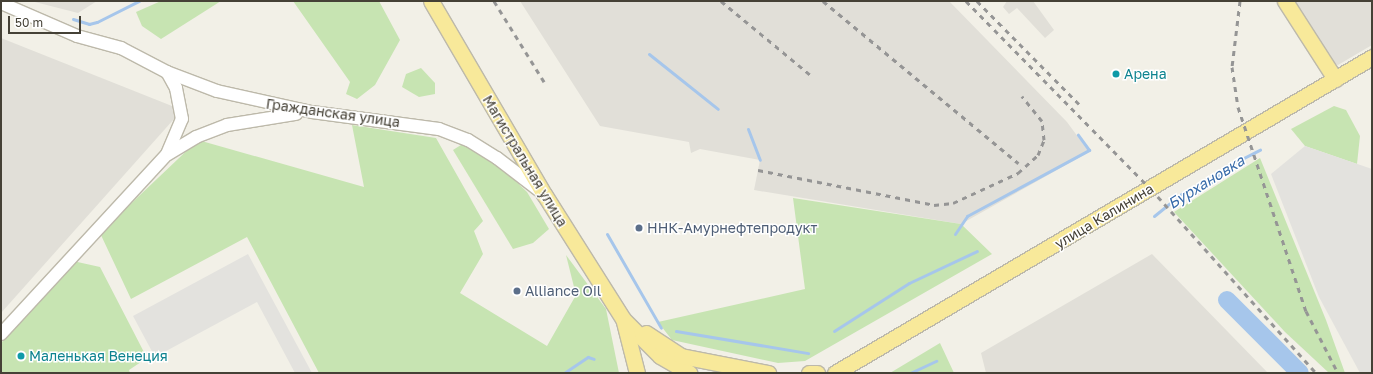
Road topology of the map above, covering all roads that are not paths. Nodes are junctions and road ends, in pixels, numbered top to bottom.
1 (431, 1) edge
2 (1285, 1) edge
3 (1, 3) edge
4 (1372, 57) edge
5 (167, 72) junction
6 (1335, 79) junction
7 (312, 112) junction
8 (167, 154) junction
9 (544, 194) junction
10 (623, 319) junction
11 (1, 334) edge
12 (629, 373) edge
13 (637, 373) edge
14 (689, 373) edge
15 (768, 373) edge
16 (809, 373) edge
17 (817, 373) edge
18 (835, 373) edge

1 - 9 main road, Магистральная улица
2 - 6 main road
3 - 5 street, Гражданская улица
4 - 6 main road, улица Калинина
5 - 7 street, Гражданская улица
5 - 8 street
6 - 18 main road, улица Калинина
7 - 8 street
7 - 9 street, Гражданская улица
8 - 11 street
9 - 10 main road, Магистральная улица
10 - 12 main road
10 - 13 main road
10 - 14 main road
10 - 15 main road
16 - 17 main road

